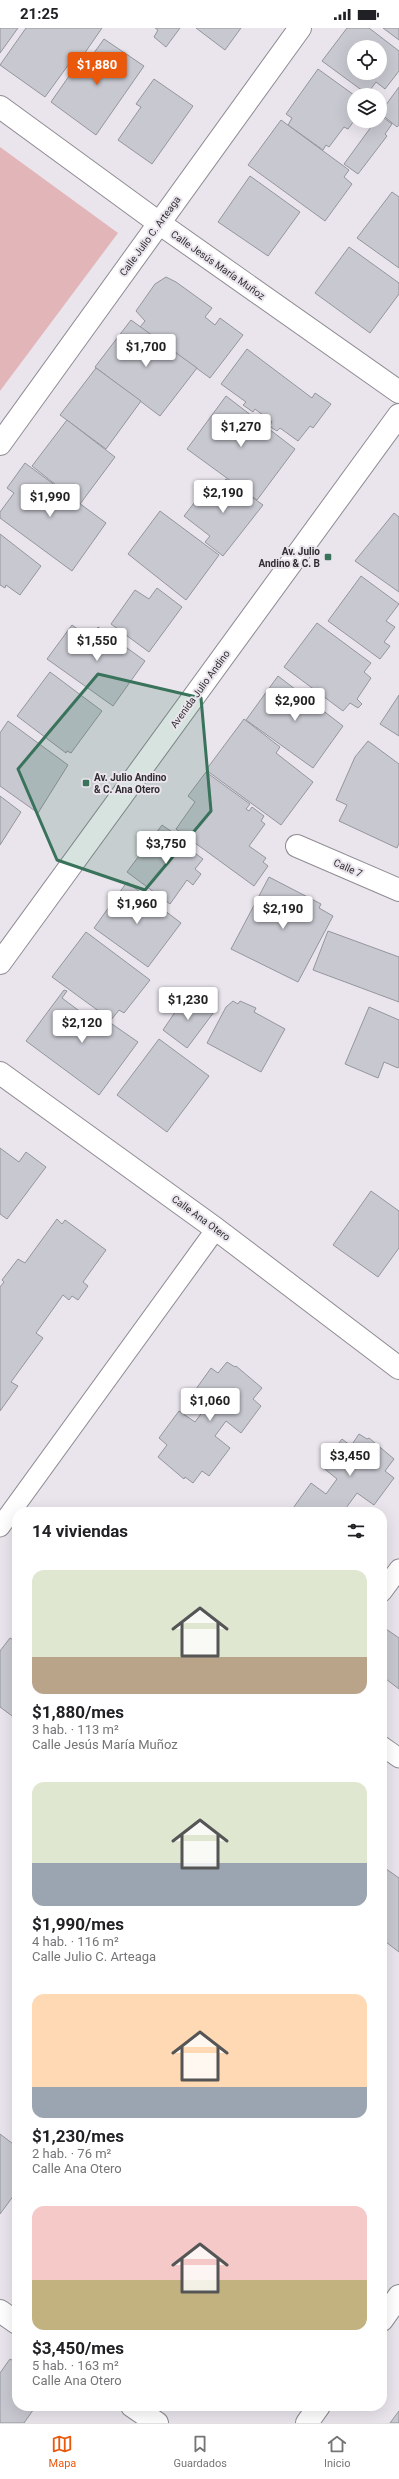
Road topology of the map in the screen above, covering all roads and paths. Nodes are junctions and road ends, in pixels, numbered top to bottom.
1 (300, 28) edge
2 (0, 107) edge
3 (159, 223) junction
4 (399, 392) edge
5 (399, 415) edge
6 (0, 444) edge
7 (297, 846) dead end
8 (399, 890) edge
9 (0, 963) edge
10 (0, 1073) edge
11 (216, 1229) junction
12 (399, 1368) edge
13 (14, 1507) edge
14 (12, 1510) edge
15 (0, 1527) edge
16 (399, 1569) edge
17 (387, 1585) edge
18 (387, 1750) edge
19 (399, 1758) edge
20 (399, 2296) edge
21 (0, 2311) edge
22 (387, 2313) edge
23 (12, 2319) edge
24 (139, 2411) edge
25 (315, 2411) edge
26 (157, 2423) edge
27 (307, 2423) edge

1 - 3 street, Calle Julio C. Arteaga
2 - 3 street, Calle Jesús María Muñoz
3 - 4 street, Calle Jesús María Muñoz
3 - 6 street, Calle Julio C. Arteaga
5 - 9 street, Avenida Julio Andino
7 - 8 street, Calle 7
10 - 11 street, Calle Ana Otero
11 - 12 street, Calle Ana Otero
11 - 13 lane
14 - 15 lane
16 - 17 lane
18 - 19 lane
20 - 22 street
21 - 23 street
24 - 26 street
25 - 27 street

